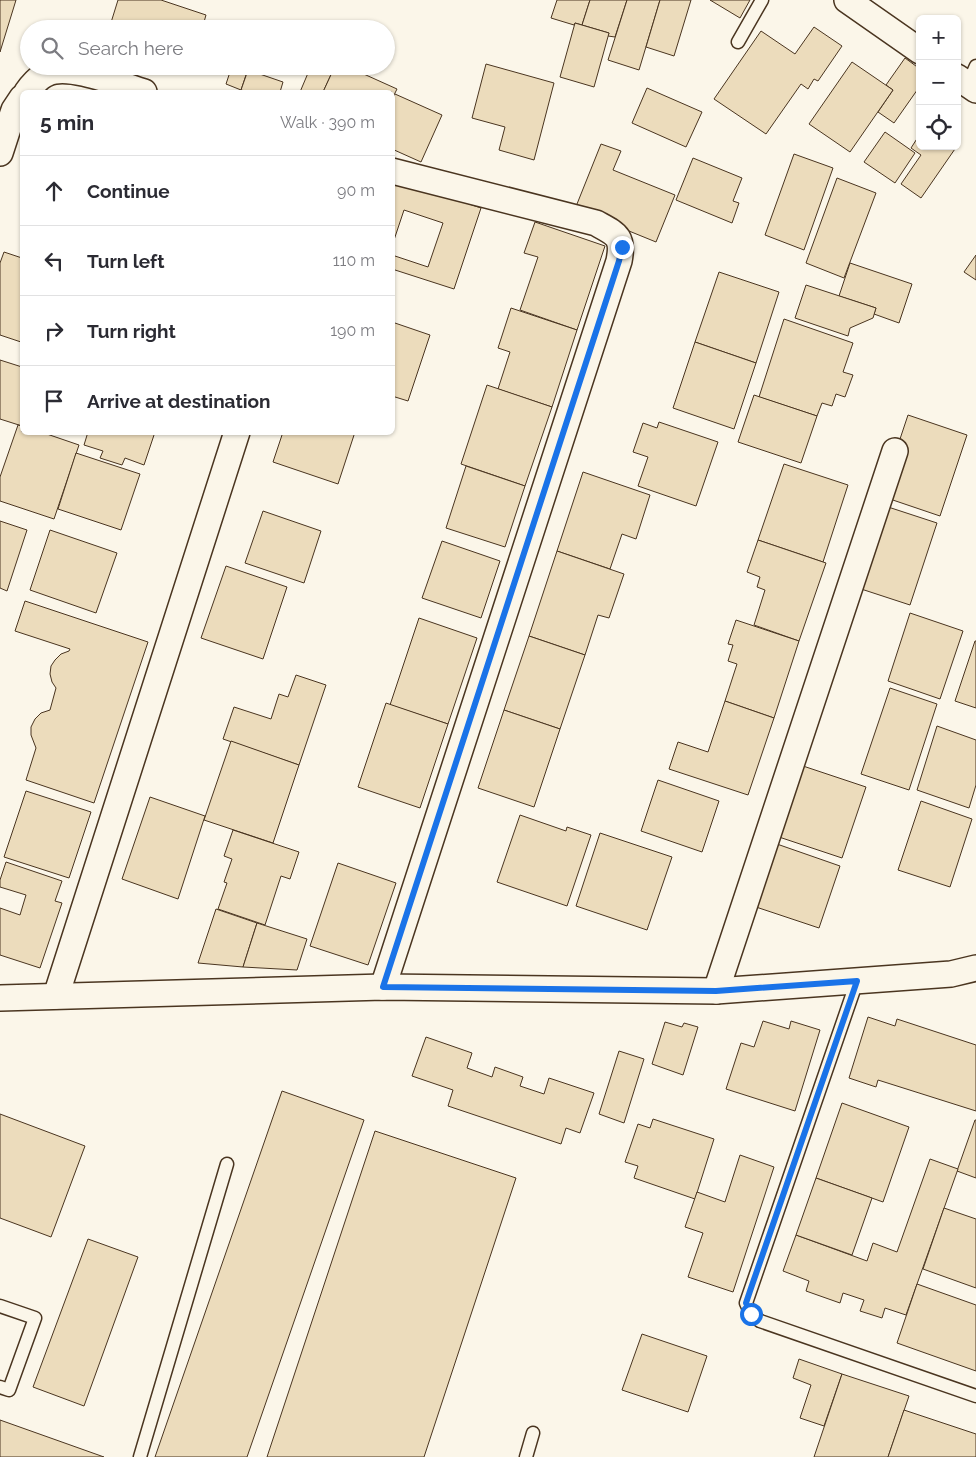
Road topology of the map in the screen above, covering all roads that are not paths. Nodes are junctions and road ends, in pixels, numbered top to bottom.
1 (762, 0) edge
2 (847, 0) edge
3 (738, 42) dead end
4 (916, 47) edge
5 (45, 75) edge
6 (91, 75) edge
7 (29, 90) edge
8 (138, 90) edge
9 (20, 101) edge
10 (0, 153) edge
11 (395, 172) edge
12 (236, 435) edge
13 (895, 451) dead end
14 (976, 968) edge
15 (857, 981) junction
16 (383, 987) junction
17 (716, 991) junction
18 (56, 996) junction
19 (0, 998) edge
20 (226, 1164) dead end
21 (0, 1306) edge
22 (0, 1387) edge
23 (976, 1396) edge
24 (532, 1433) dead end
25 (140, 1457) edge
26 (526, 1457) edge

1 - 3 lane
2 - 4 street
5 - 7 street
6 - 8 street
9 - 10 street
11 - 16 street
12 - 18 street
13 - 17 street
14 - 15 street
15 - 17 street
15 - 23 lane
16 - 17 street
16 - 18 street
18 - 19 street
20 - 25 lane
21 - 22 lane
24 - 26 lane

